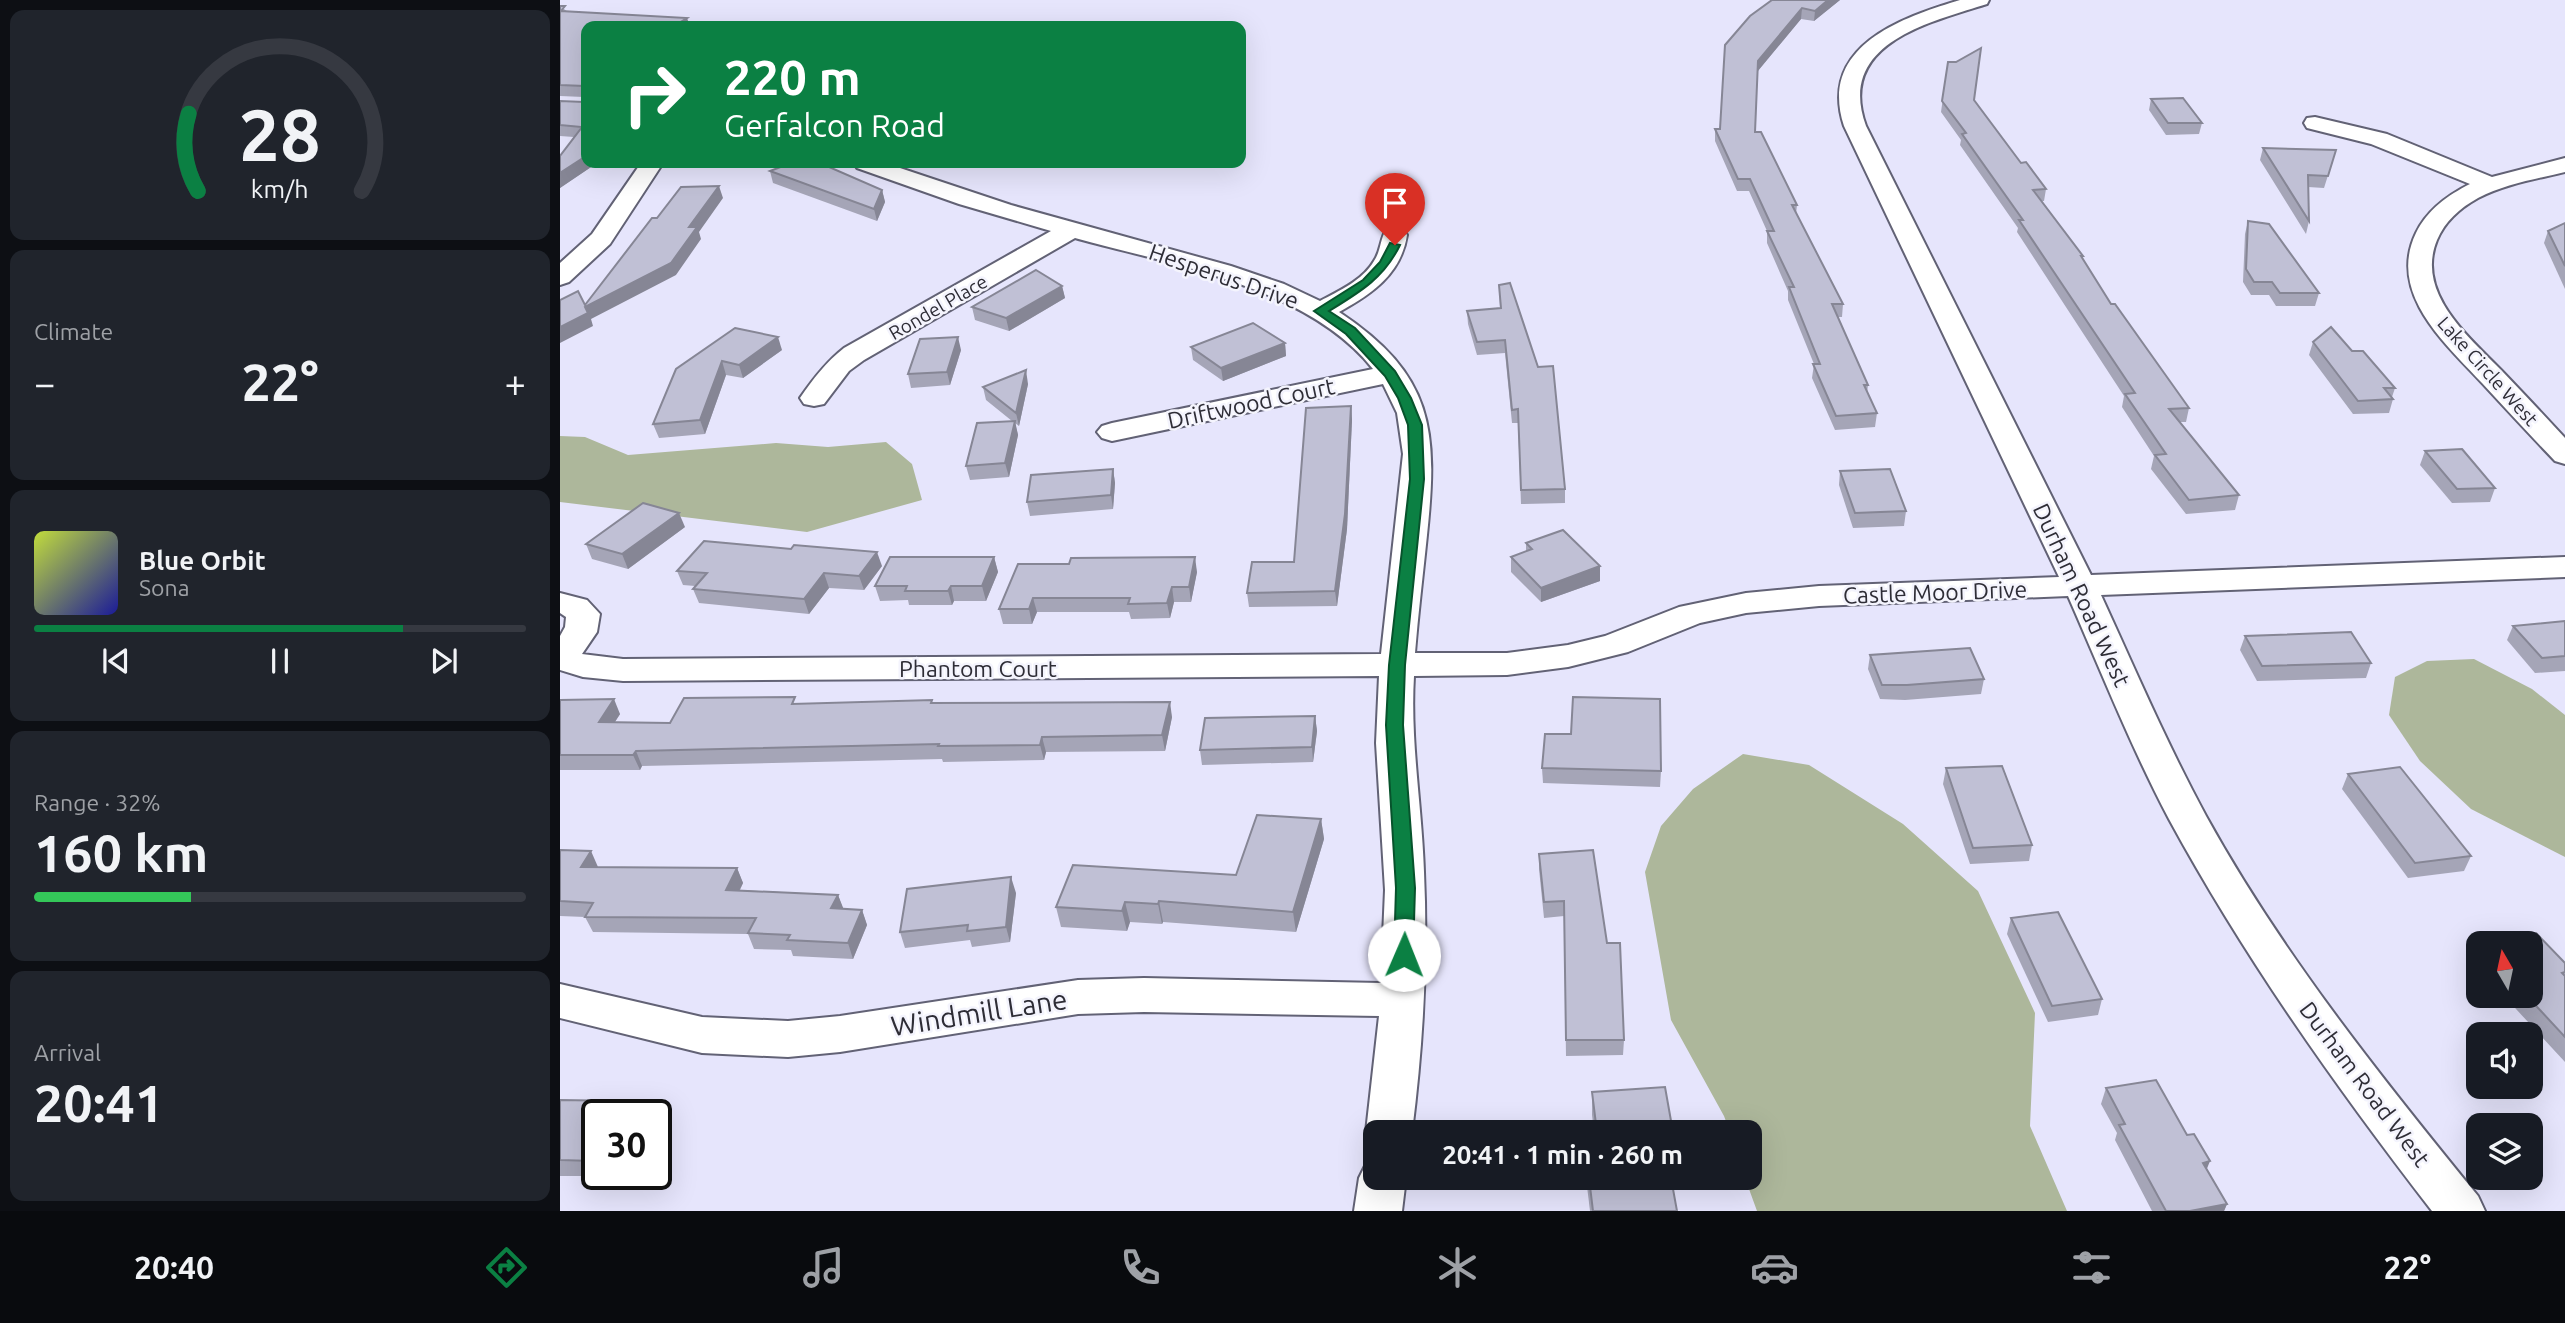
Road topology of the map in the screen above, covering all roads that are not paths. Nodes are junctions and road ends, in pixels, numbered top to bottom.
1 (1980, 0) edge
2 (2315, 123) dead end
3 (2565, 165) edge
4 (649, 168) edge
5 (878, 168) edge
6 (2490, 184) junction
7 (1073, 229) junction
8 (1395, 235) dead end
9 (560, 277) edge
10 (1321, 311) junction
11 (1390, 374) junction
12 (814, 398) dead end
13 (1112, 432) dead end
14 (2565, 455) edge
15 (2565, 567) edge
16 (2080, 587) junction
17 (560, 603) edge
18 (560, 656) edge
19 (1397, 665) junction
20 (1402, 1000) junction
21 (560, 1001) edge
22 (1390, 1120) edge
23 (1381, 1190) edge
24 (1378, 1211) edge
25 (2461, 1211) edge

1 - 16 street, Durham Road West
2 - 6 street
3 - 6 street, Lake Circle West
4 - 9 street
5 - 7 street, Hesperus Drive
6 - 14 street, Lake Circle West
7 - 10 street, Hesperus Drive
7 - 12 street, Rondel Place
8 - 10 street
10 - 11 street, Hesperus Drive
11 - 13 street, Driftwood Court
11 - 19 street, Hesperus Drive
15 - 16 street, Castle Moor Drive
16 - 19 street, Castle Moor Drive
16 - 25 street, Durham Road West
17 - 18 street, Phantom Court
18 - 19 street, Phantom Court
19 - 20 street, Hesperus Drive
20 - 21 street, Windmill Lane
20 - 22 street, Hesperus Drive
23 - 24 street

